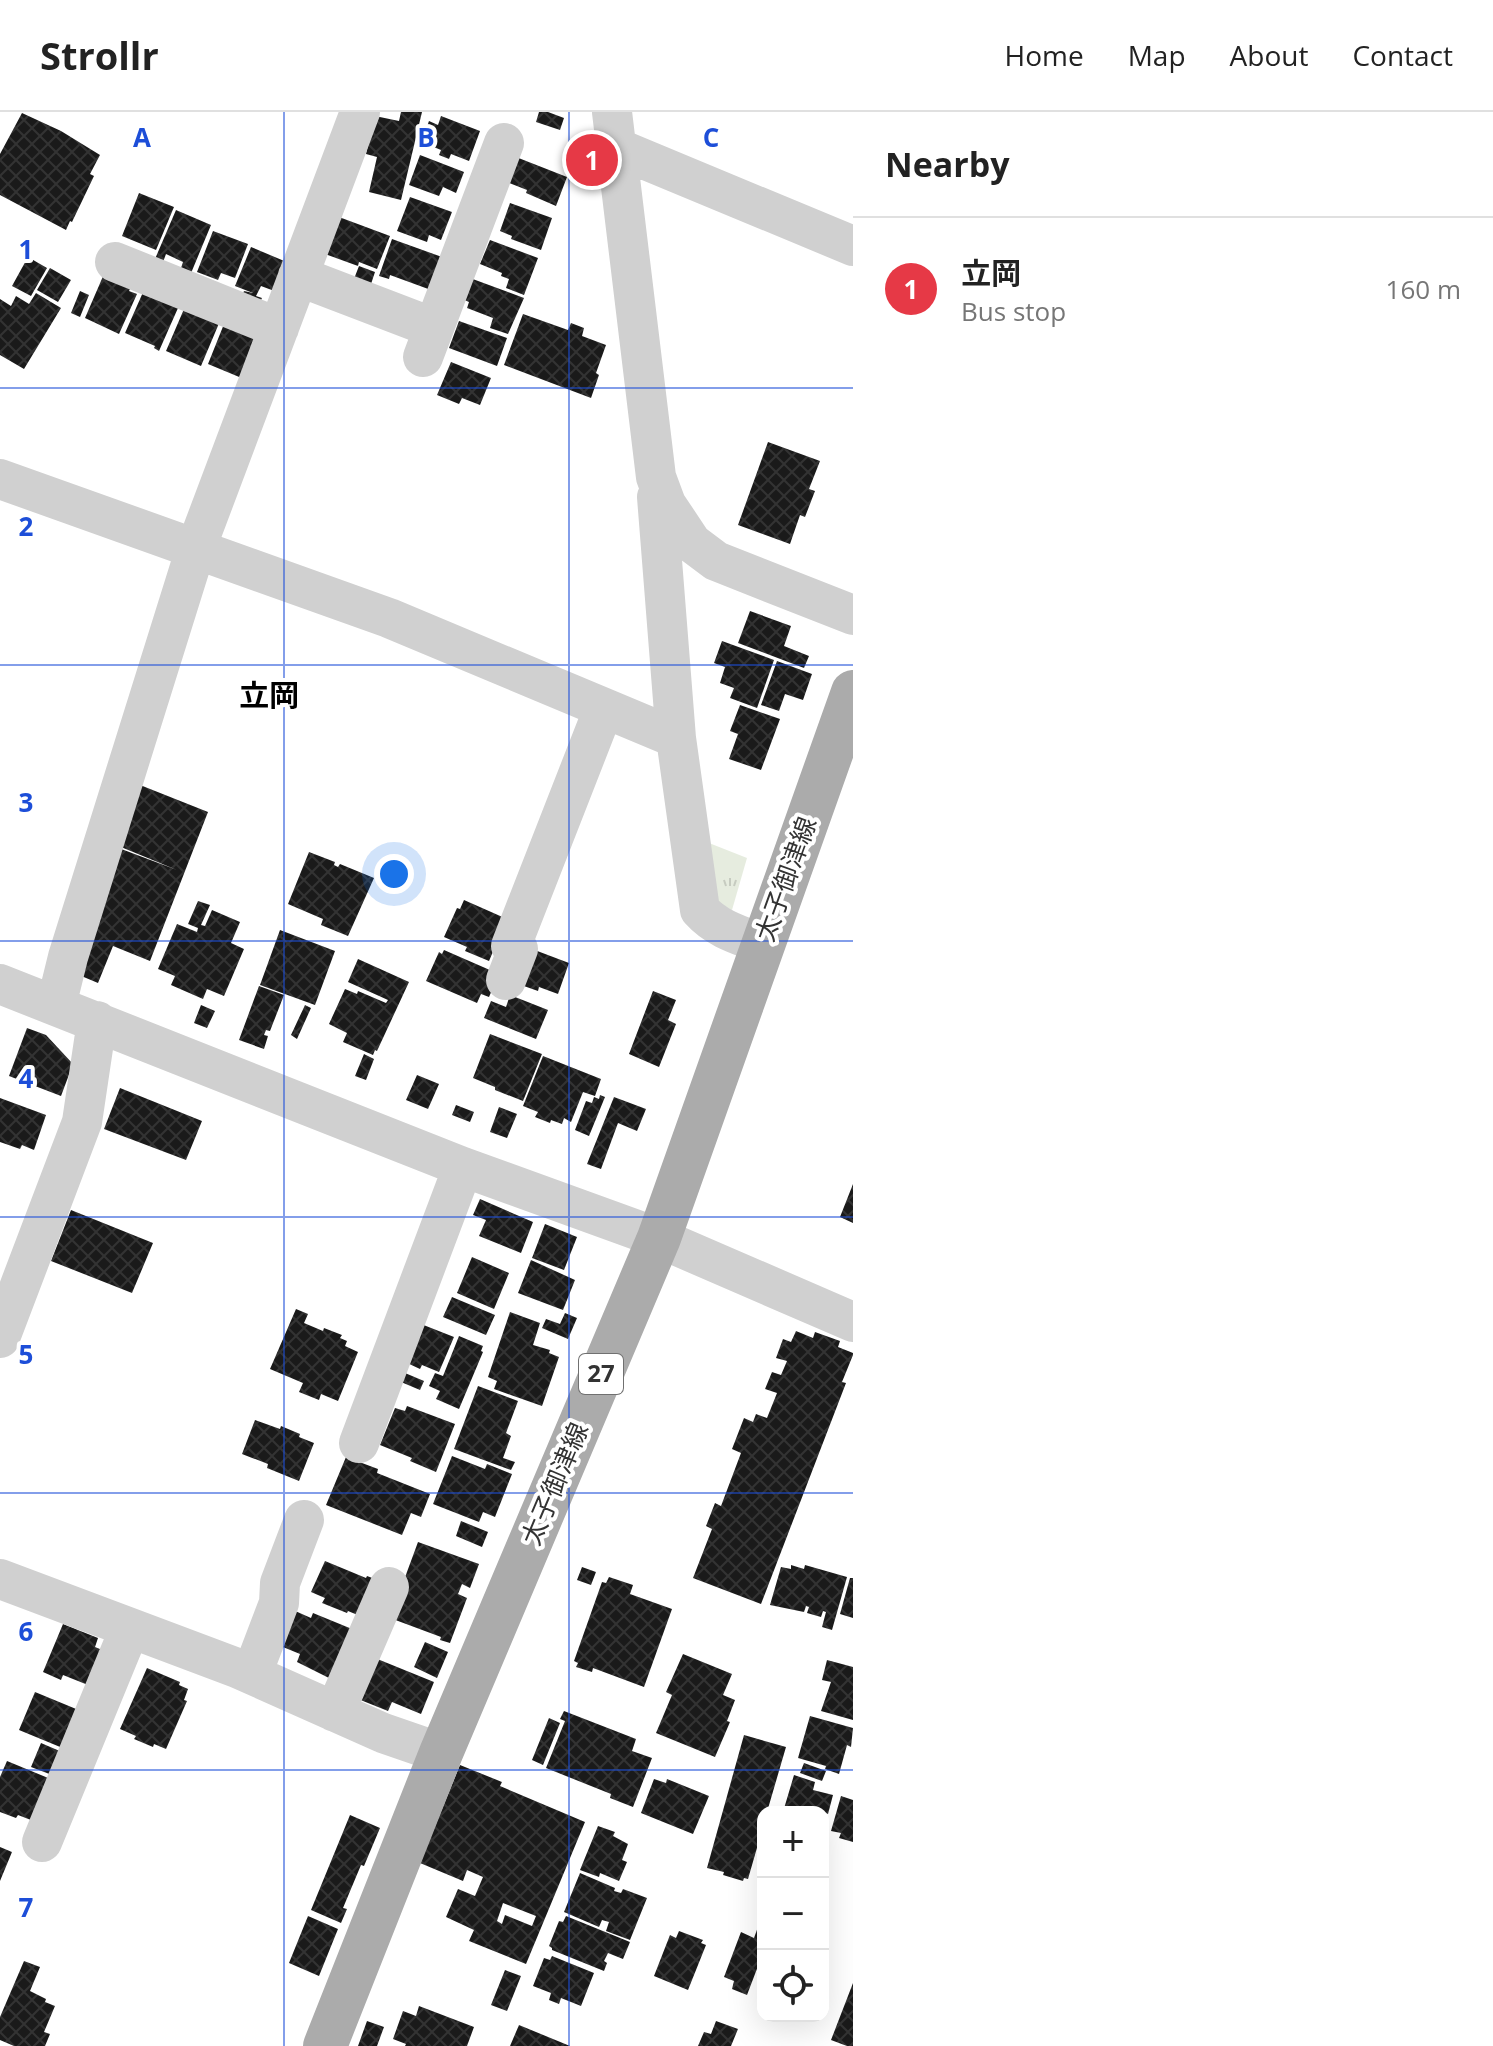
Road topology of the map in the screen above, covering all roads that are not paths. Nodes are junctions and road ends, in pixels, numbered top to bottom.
1 (360, 112) edge
2 (614, 130) edge
3 (504, 143) dead end
4 (853, 246) edge
5 (115, 262) dead end
6 (298, 276) junction
7 (279, 328) junction
8 (656, 477) junction
9 (0, 479) edge
10 (196, 548) junction
11 (853, 615) edge
12 (853, 692) edge
13 (604, 708) junction
14 (676, 738) junction
15 (763, 944) junction
16 (506, 980) dead end
17 (0, 984) edge
18 (56, 1006) junction
19 (97, 1021) junction
20 (463, 1167) junction
21 (659, 1238) junction
22 (853, 1322) edge
23 (0, 1338) edge
24 (359, 1443) dead end
25 (304, 1520) dead end
26 (0, 1579) edge
27 (389, 1587) dead end
28 (130, 1628) junction
29 (252, 1674) junction
30 (335, 1712) junction
31 (441, 1753) junction
32 (42, 1842) dead end
33 (325, 2046) edge

1 - 6 street
2 - 4 street
2 - 8 street
3 - 6 street
5 - 7 street
6 - 7 street
7 - 10 street
8 - 11 street
8 - 14 street
9 - 10 street
10 - 13 street
10 - 18 street
12 - 15 main road, 太子御津線 / 27
13 - 14 street
13 - 16 street
14 - 15 street
15 - 21 main road, 太子御津線 / 27
17 - 18 street
18 - 19 street
19 - 20 street
19 - 23 street
20 - 21 street
20 - 24 street
21 - 22 street
21 - 31 main road, 太子御津線 / 27
25 - 29 street
26 - 28 street
27 - 30 street
28 - 29 street
28 - 32 street
29 - 30 street
30 - 31 street
31 - 33 main road, 太子御津線 / 27

